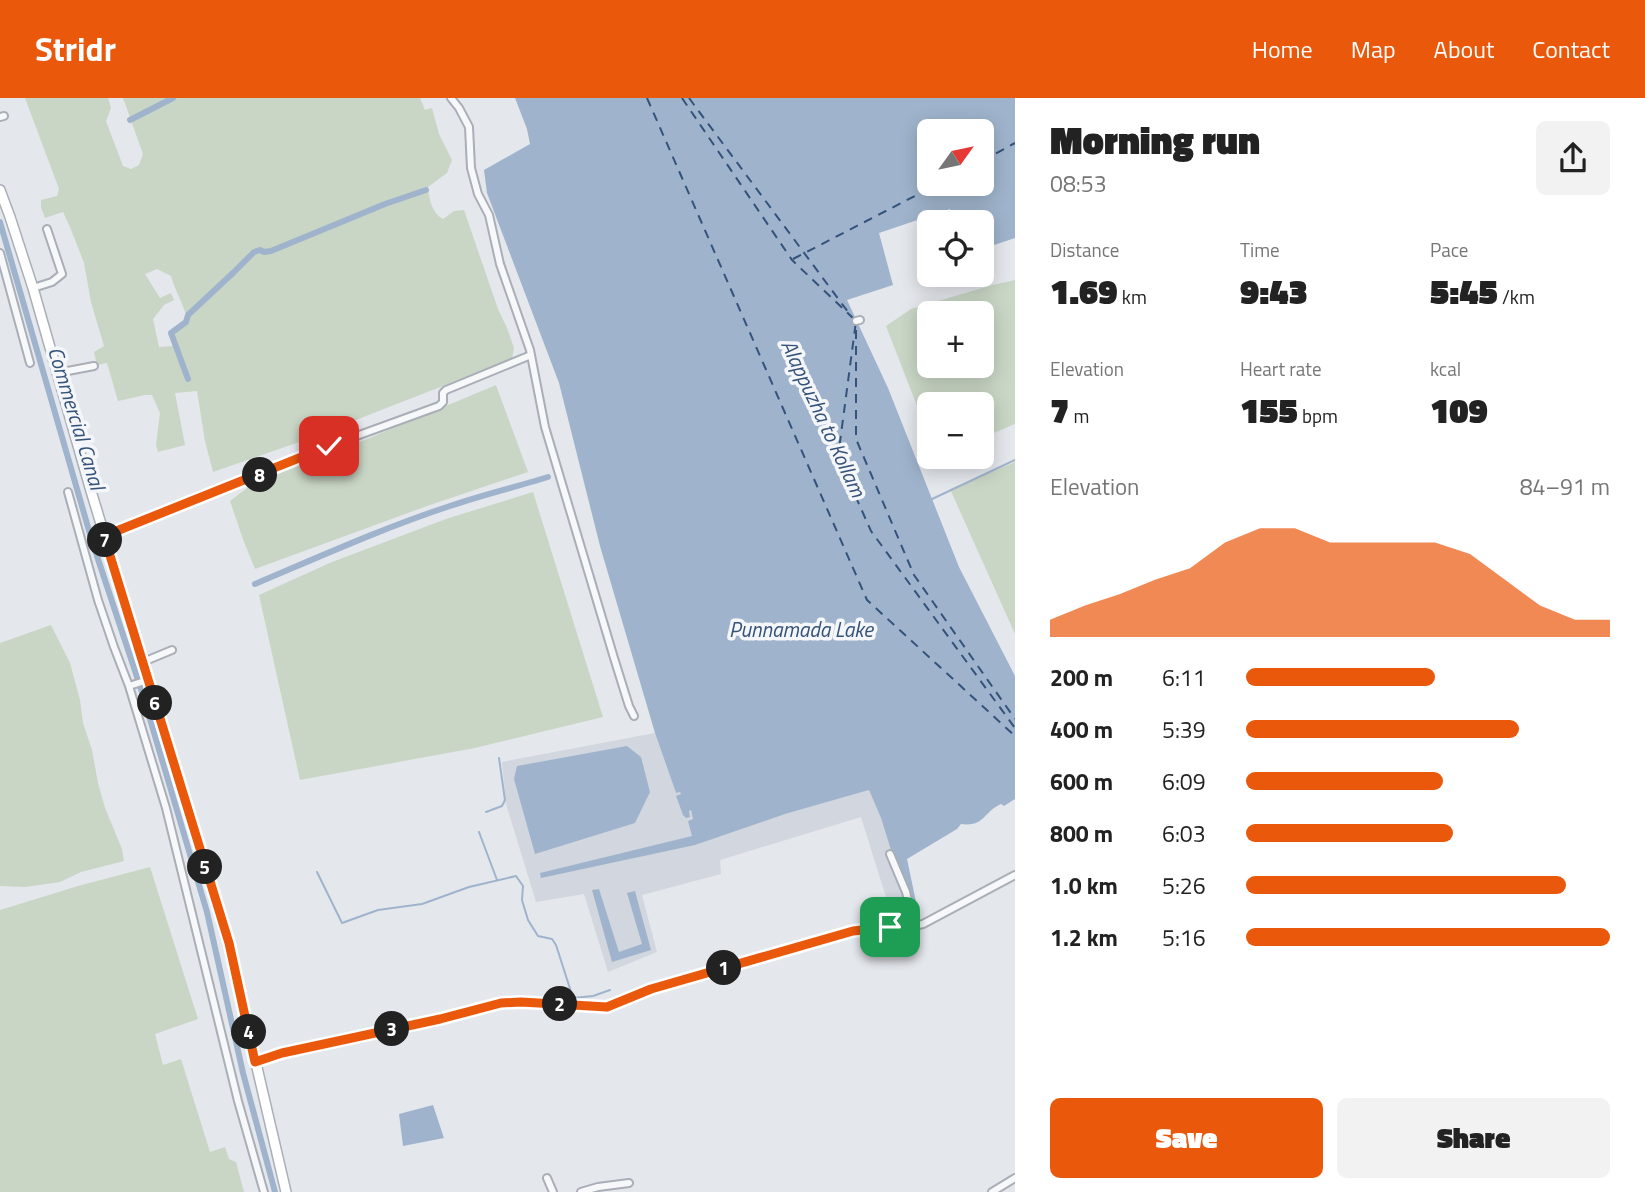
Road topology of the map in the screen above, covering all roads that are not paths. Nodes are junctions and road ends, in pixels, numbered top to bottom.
1 (451, 98) edge
2 (0, 190) edge
3 (47, 229) dead end
4 (0, 253) edge
5 (33, 288) junction
6 (531, 355) junction
7 (30, 363) dead end
8 (93, 366) dead end
9 (57, 373) junction
10 (68, 492) dead end
11 (104, 536) junction
12 (172, 650) dead end
13 (143, 662) junction
14 (146, 680) junction
15 (130, 686) junction
16 (634, 716) dead end
17 (890, 854) dead end
18 (1015, 875) edge
19 (910, 909) dead end
20 (588, 1005) joint
21 (255, 1062) junction
22 (547, 1178) dead end
23 (1015, 1178) edge
24 (629, 1183) dead end
25 (264, 1192) edge
26 (286, 1192) edge
27 (553, 1192) edge
28 (581, 1192) edge
29 (992, 1192) edge

1 - 6 street
2 - 5 main road
3 - 5 street
4 - 7 street
5 - 9 main road
6 - 11 street
6 - 16 street
8 - 9 street
9 - 11 main road
10 - 15 street
11 - 13 main road
12 - 13 street
13 - 14 main road
14 - 15 street
14 - 21 main road
15 - 25 street
17 - 19 street
18 - 20 street
20 - 21 street
21 - 26 main road
22 - 27 street
23 - 29 street
24 - 28 street

